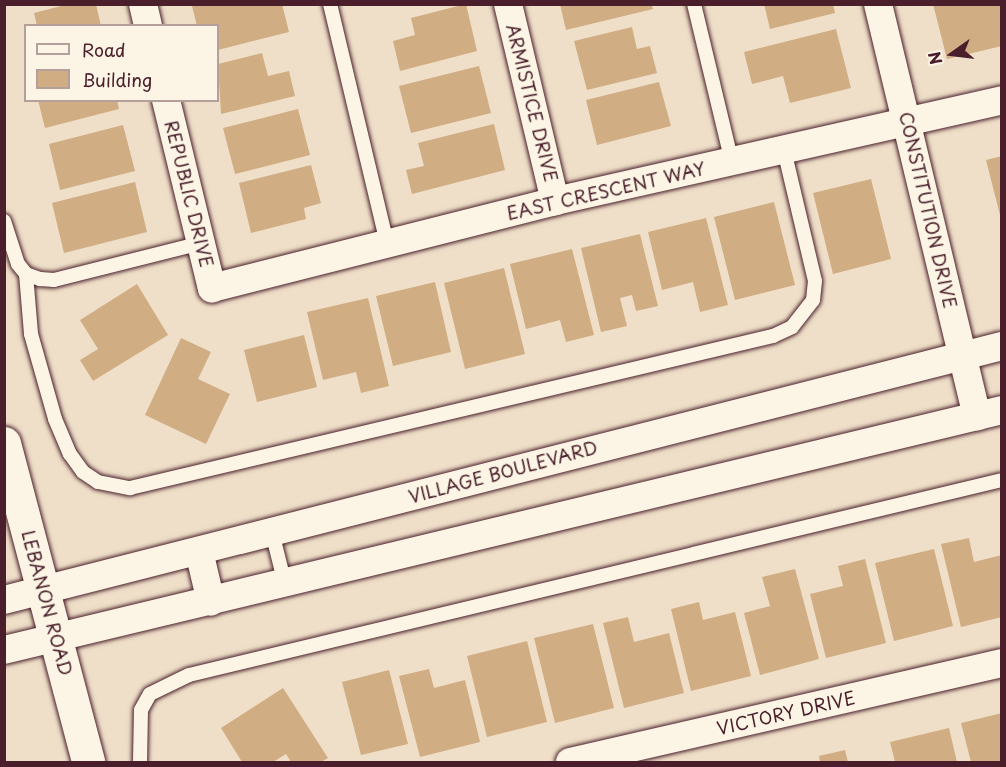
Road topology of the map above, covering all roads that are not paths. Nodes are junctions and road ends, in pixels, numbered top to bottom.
1 (143, 4) edge
2 (330, 4) edge
3 (508, 4) edge
4 (694, 4) edge
5 (878, 4) edge
6 (148, 24) edge
7 (1002, 100) edge
8 (166, 102) edge
9 (907, 123) junction
10 (784, 150) junction
11 (732, 162) junction
12 (555, 201) junction
13 (4, 221) edge
14 (201, 243) junction
15 (387, 243) junction
16 (26, 274) junction
17 (212, 288) joint
18 (1002, 346) edge
19 (962, 356) junction
20 (989, 413) edge
21 (4, 443) edge
22 (1002, 480) edge
23 (272, 532) junction
24 (199, 551) junction
25 (285, 584) junction
26 (42, 591) junction
27 (4, 600) edge
28 (212, 602) junction
29 (58, 640) junction
30 (4, 650) edge
31 (1002, 663) edge
32 (88, 762) edge
33 (140, 762) edge
34 (570, 762) edge

1 - 6 street
2 - 15 lane
3 - 12 street, ARMISTICE DRIVE
4 - 11 lane
5 - 9 street, CONSTITUTION DRIVE
7 - 9 street, EAST CRESCENT WAY
8 - 14 street, REPUBLIC DRIVE
9 - 10 street, EAST CRESCENT WAY
9 - 19 street, CONSTITUTION DRIVE
10 - 11 street, EAST CRESCENT WAY
10 - 16 lane
11 - 12 street, EAST CRESCENT WAY
12 - 15 street, EAST CRESCENT WAY
13 - 16 lane
14 - 16 lane
14 - 17 street, REPUBLIC DRIVE
15 - 17 street, EAST CRESCENT WAY
18 - 19 street, VILLAGE BOULEVARD
19 - 20 street, CONSTITUTION DRIVE
19 - 23 street, VILLAGE BOULEVARD
20 - 25 street
21 - 26 main road, LEBANON ROAD
22 - 33 lane
23 - 24 street, VILLAGE BOULEVARD
23 - 25 lane
24 - 26 street, VILLAGE BOULEVARD
24 - 28 street
25 - 28 street
26 - 27 street, VILLAGE BOULEVARD
26 - 29 main road, LEBANON ROAD
28 - 29 street
29 - 30 street
29 - 32 main road, LEBANON ROAD
31 - 34 street, VICTORY DRIVE

